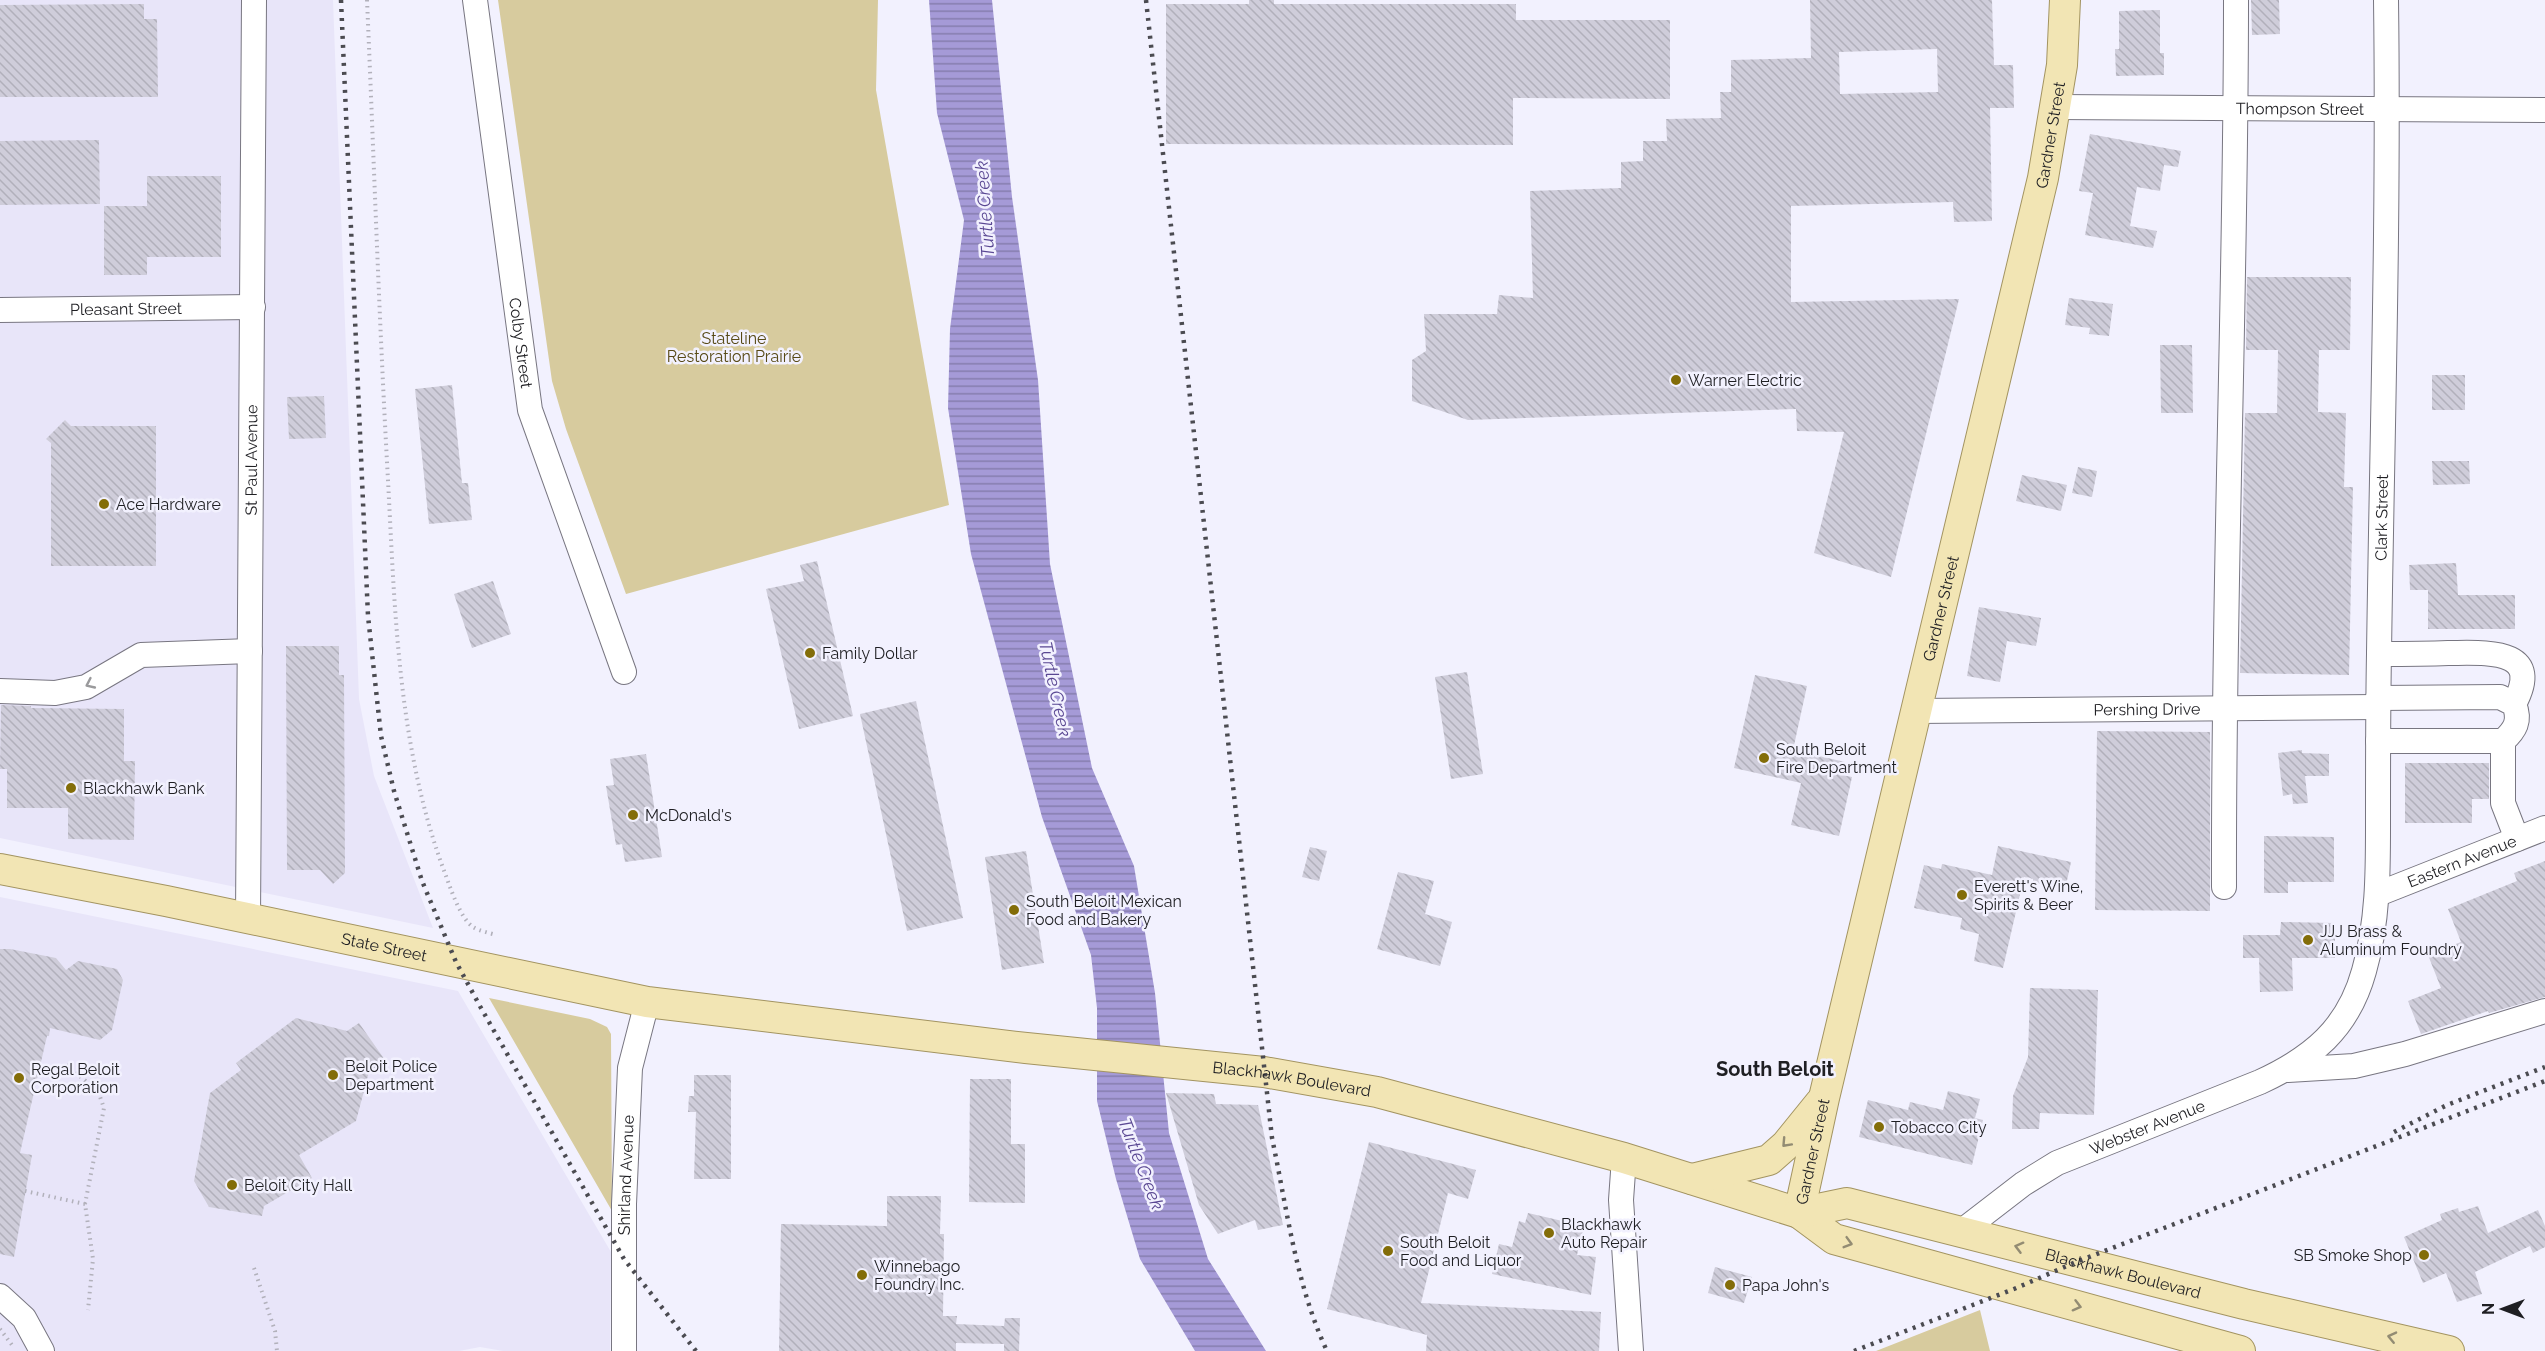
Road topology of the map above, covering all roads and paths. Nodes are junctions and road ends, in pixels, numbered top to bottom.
1 (254, 0) edge
2 (367, 0) edge
3 (476, 0) edge
4 (2066, 0) edge
5 (2236, 0) edge
6 (2386, 0) edge
7 (2056, 107) junction
8 (2236, 108) junction
9 (2388, 110) junction
10 (2545, 110) edge
11 (253, 307) junction
12 (0, 310) edge
13 (250, 651) junction
14 (2379, 654) junction
15 (624, 672) dead end
16 (0, 691) edge
17 (2378, 703) junction
18 (2514, 704) junction
19 (2223, 707) junction
20 (1916, 711) junction
21 (2378, 741) junction
22 (2502, 741) junction
23 (2545, 828) edge
24 (2517, 839) junction
25 (0, 869) edge
26 (2224, 886) dead end
27 (2378, 894) junction
28 (248, 919) junction
29 (496, 935) dead end
30 (647, 1002) junction
31 (2545, 1011) edge
32 (768, 1018) joint
33 (2336, 1029) joint
34 (66, 1065) dead end
35 (2285, 1070) junction
36 (1824, 1098) junction
37 (1624, 1158) junction
38 (1692, 1179) junction
39 (25, 1191) dead end
40 (85, 1204) junction
41 (1799, 1213) junction
42 (1962, 1231) junction
43 (254, 1268) dead end
44 (1, 1296) edge
45 (88, 1310) dead end
46 (0, 1329) edge
47 (15, 1351) edge
48 (42, 1351) edge
49 (277, 1351) edge
50 (624, 1351) edge
51 (1631, 1351) edge
52 (2240, 1351) edge
53 (2449, 1351) edge

1 - 11 street, St Paul Avenue
2 - 29 path
3 - 15 street, Colby Street
4 - 7 main road, Gardner Street
5 - 8 street
6 - 9 street, Clark Street
7 - 8 street, Thompson Street
7 - 20 main road, Gardner Street
8 - 9 street, Thompson Street
8 - 19 street
9 - 10 street, Thompson Street
9 - 14 street, Clark Street
11 - 12 street, Pleasant Street
11 - 13 street, St Paul Avenue
13 -> 16 street
13 - 28 street, St Paul Avenue
14 - 17 street, Clark Street
14 - 18 street
17 - 18 street, Pershing Drive
17 - 19 street, Pershing Drive
17 - 21 street, Clark Street
18 - 22 street
19 - 20 street, Pershing Drive
19 - 26 street
20 - 36 main road, Gardner Street
21 - 22 street
21 - 27 street, Clark Street
22 - 24 street
23 - 24 street, Eastern Avenue
24 - 27 street, Eastern Avenue
25 - 28 main road, State Street
27 - 33 street, Clark Street
28 - 30 main road, State Street
30 - 32 main road, State Street
30 - 50 street, Shirland Avenue
31 - 35 street
32 - 37 main road, Blackhawk Boulevard
33 - 35 street, Webster Avenue
34 - 40 path
35 - 42 street, Webster Avenue
36 -> 38 main road
36 - 41 main road, Gardner Street
37 - 38 main road, Blackhawk Boulevard
37 - 51 street
38 - 41 main road, Blackhawk Boulevard
39 - 40 path
40 - 45 path
41 - 42 main road, Blackhawk Boulevard
41 -> 52 main road, Blackhawk Boulevard
53 -> 42 main road, Blackhawk Boulevard
43 - 49 path
44 - 48 street
46 - 47 path

